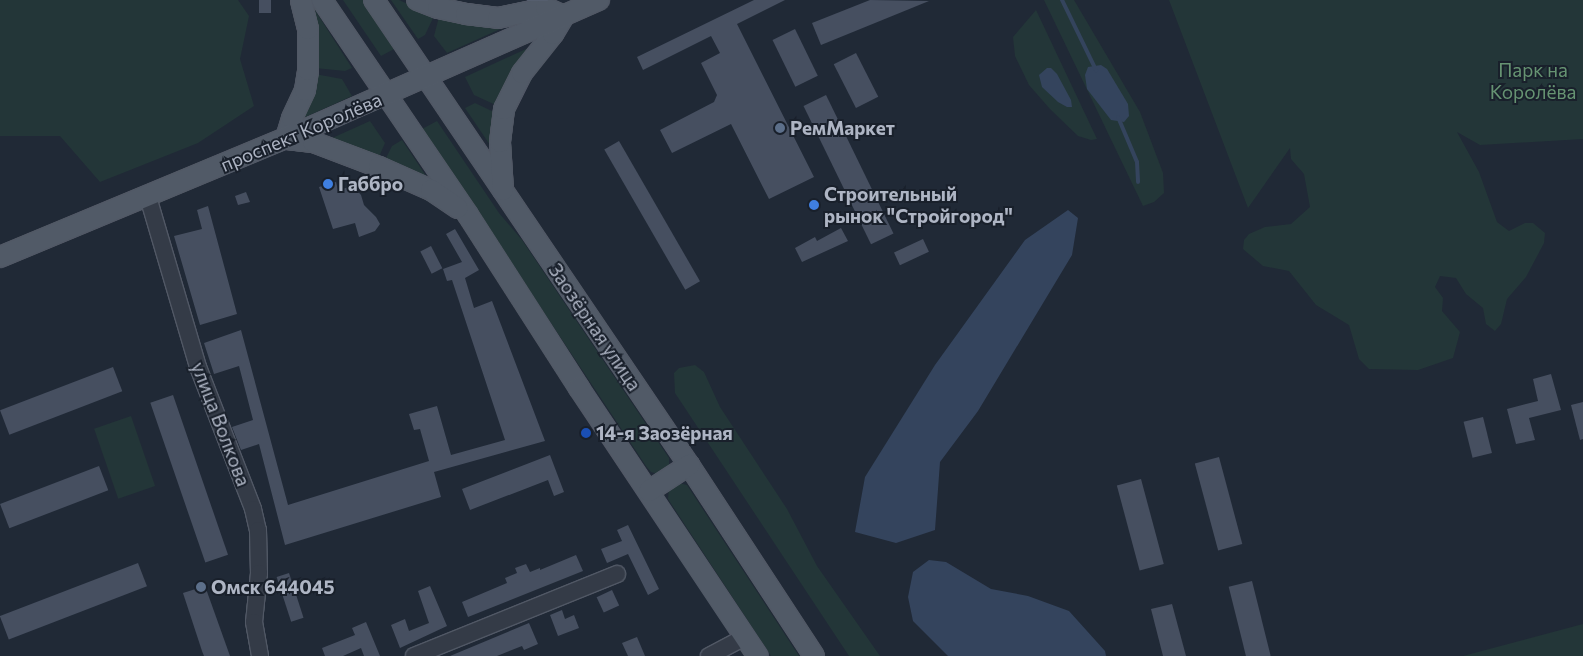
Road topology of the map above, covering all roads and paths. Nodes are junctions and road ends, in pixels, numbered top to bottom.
1 (301, 0) edge
2 (322, 0) edge
3 (374, 0) edge
4 (417, 0) edge
5 (599, 0) edge
6 (564, 16) junction
7 (426, 77) junction
8 (386, 95) junction
9 (286, 138) junction
10 (503, 192) junction
11 (148, 197) junction
12 (468, 215) junction
13 (0, 256) edge
14 (689, 465) junction
15 (649, 491) junction
16 (617, 574) dead end
17 (745, 637) junction
18 (260, 656) edge
19 (414, 656) edge
20 (710, 656) edge
21 (758, 656) edge
22 (814, 656) edge

1 - 9 main road
2 - 8 main road
3 - 7 main road, Заозёрная улица
4 - 6 main road
5 - 6 main road, проспект Королёва
6 - 7 main road, проспект Королёва
6 - 10 main road
7 - 8 main road, проспект Королёва
7 - 10 main road, Заозёрная улица
8 - 9 main road, проспект Королёва
8 - 12 main road
9 - 11 main road, проспект Королёва
9 - 12 main road
10 - 14 main road, Заозёрная улица
11 - 13 main road, проспект Королёва
11 - 18 street, улица Волкова
12 - 15 main road
14 - 15 main road
14 - 22 main road, Заозёрная улица
15 - 17 main road
16 - 19 street
17 - 20 street
17 - 21 main road

